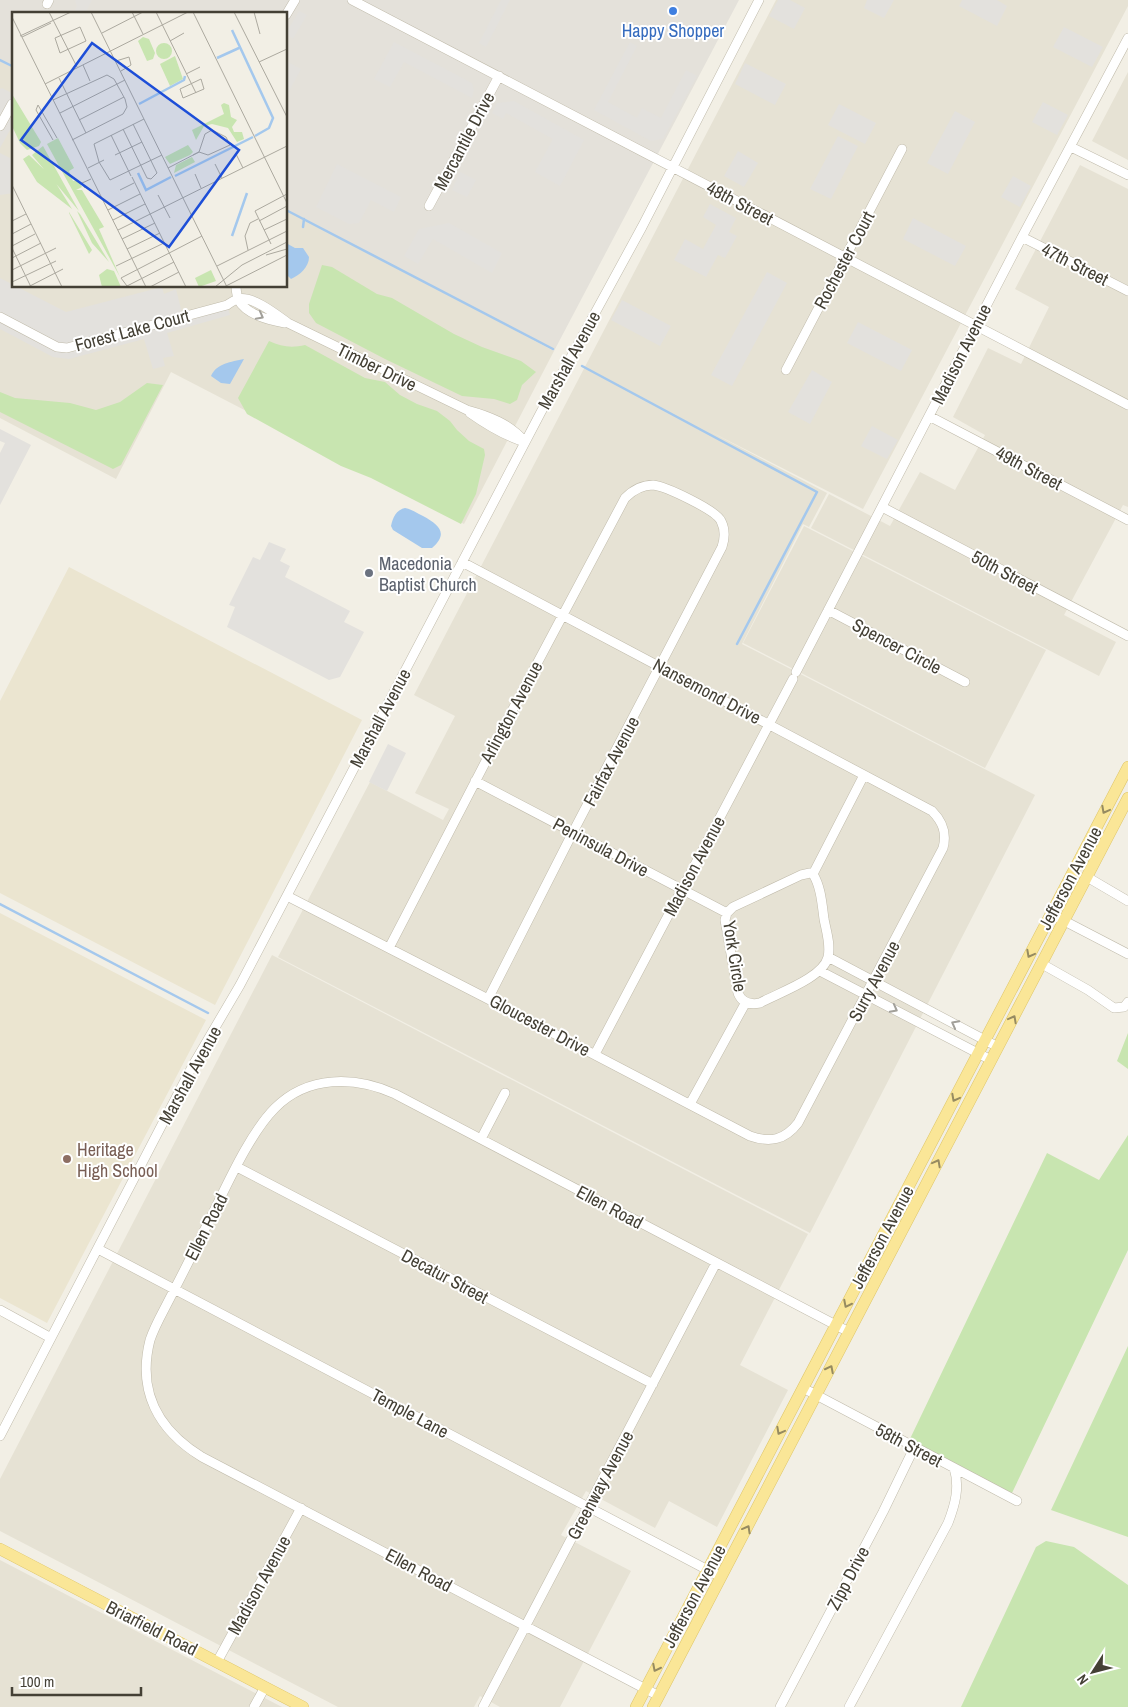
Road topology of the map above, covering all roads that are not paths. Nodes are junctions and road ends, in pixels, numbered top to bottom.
1 (294, 0) edge
2 (352, 0) edge
3 (759, 0) edge
4 (288, 12) edge
5 (1128, 38) edge
6 (1119, 55) junction
7 (1128, 59) edge
8 (499, 76) junction
9 (12, 104) edge
10 (0, 126) edge
11 (1071, 147) junction
12 (902, 149) dead end
13 (672, 167) junction
14 (1128, 175) edge
15 (429, 206) dead end
16 (1022, 236) junction
17 (845, 258) junction
18 (236, 288) edge
19 (1128, 291) edge
20 (238, 298) junction
21 (0, 317) edge
22 (976, 326) junction
23 (786, 370) dead end
24 (1128, 405) edge
25 (929, 416) junction
26 (525, 442) junction
27 (882, 507) junction
28 (1128, 520) edge
29 (722, 522) joint
30 (462, 562) junction
31 (828, 610) junction
32 (564, 615) junction
33 (1128, 636) edge
34 (660, 667) junction
35 (965, 682) dead end
36 (768, 724) junction
37 (1128, 767) edge
38 (864, 775) junction
39 (475, 781) junction
40 (1128, 798) edge
41 (944, 829) joint
42 (573, 832) junction
43 (813, 874) junction
44 (1087, 877) junction
45 (682, 889) junction
46 (287, 896) junction
47 (1128, 901) edge
48 (727, 913) junction
49 (1051, 914) junction
50 (1064, 921) junction
51 (389, 948) junction
52 (1128, 954) edge
53 (828, 957) junction
54 (1042, 964) junction
55 (820, 971) junction
56 (874, 981) junction
57 (867, 995) junction
58 (488, 998) junction
59 (746, 1002) junction
60 (1128, 1002) edge
61 (985, 1040) junction
62 (998, 1047) junction
63 (978, 1053) junction
64 (595, 1054) junction
65 (991, 1060) junction
66 (505, 1093) dead end
67 (690, 1104) junction
68 (793, 1130) joint
69 (481, 1139) junction
70 (237, 1167) junction
71 (98, 1249) junction
72 (716, 1263) junction
73 (174, 1289) junction
74 (0, 1310) edge
75 (836, 1325) junction
76 (849, 1332) junction
77 (51, 1338) junction
78 (653, 1384) junction
79 (803, 1388) junction
80 (816, 1396) junction
81 (1, 1432) edge
82 (914, 1448) junction
83 (954, 1468) junction
84 (1017, 1501) dead end
85 (589, 1507) junction
86 (301, 1508) junction
87 (0, 1549) edge
88 (708, 1570) junction
89 (721, 1577) junction
90 (526, 1626) junction
91 (216, 1662) junction
92 (265, 1687) junction
93 (646, 1689) junction
94 (659, 1696) junction
95 (254, 1707) edge
96 (303, 1707) edge
97 (483, 1707) edge
98 (636, 1707) edge
99 (653, 1707) edge
100 (780, 1707) edge
101 (848, 1707) edge

1 - 4 street
2 - 8 street, 48th Street
3 - 13 street, Marshall Avenue
5 - 6 street, Madison Avenue
6 - 7 street
6 - 11 street, Madison Avenue
8 - 13 street, 48th Street
8 - 15 street, Mercantile Drive
9 - 10 street
11 - 14 street
11 - 16 street, Madison Avenue
12 - 17 street, Rochester Court
13 - 17 street, 48th Street
13 - 26 street, Marshall Avenue
16 - 19 street, 47th Street
16 - 22 street, Madison Avenue
17 - 22 street, 48th Street
17 - 23 street, Rochester Court
18 - 20 street
20 - 21 street, Forest Lake Court
20 - 26 street, Timber Drive
22 - 24 street, 48th Street
22 - 25 street, Madison Avenue
25 - 27 street, Madison Avenue
25 - 28 street, 49th Street
26 - 30 street, Marshall Avenue
27 - 31 street, Madison Avenue
27 - 33 street, 50th Street
29 - 32 street, Arlington Avenue
29 - 34 street, Fairfax Avenue
30 - 32 street, Nansemond Drive
30 - 46 street, Marshall Avenue
31 - 35 street, Spencer Circle
31 - 36 street, Madison Avenue
32 - 34 street, Nansemond Drive
32 - 39 street, Arlington Avenue
34 - 36 street, Nansemond Drive
34 - 42 street, Fairfax Avenue
36 - 38 street, Nansemond Drive
36 - 45 street, Madison Avenue
37 -> 49 main road, Jefferson Avenue
38 - 41 street, Nansemond Drive
38 - 43 street
39 - 42 street, Peninsula Drive
39 - 51 street, Arlington Avenue
40 - 44 main road, Jefferson Avenue
41 - 56 street, Surry Avenue
42 - 45 street, Peninsula Drive
42 - 58 street, Fairfax Avenue
43 - 48 street, York Circle
43 - 53 street
44 - 47 street
44 - 50 main road, Jefferson Avenue
45 - 48 street, Peninsula Drive
45 - 64 street, Madison Avenue
46 - 51 street, Gloucester Drive
46 - 71 street, Marshall Avenue
48 - 59 street, York Circle
49 - 50 street
49 -> 61 main road, Jefferson Avenue
50 - 52 street
50 - 54 main road, Jefferson Avenue
51 - 58 street, Gloucester Drive
53 - 55 street
53 - 56 street
54 - 60 street
62 -> 54 main road, Jefferson Avenue
55 - 57 street
55 - 59 street, York Circle
56 - 57 street, Surry Avenue
61 -> 56 street
57 -> 63 street
57 - 68 street, Surry Avenue
58 - 64 street, Gloucester Drive
59 - 67 street, York Circle
61 - 62 street
61 - 63 main road, Jefferson Avenue
62 - 65 main road, Jefferson Avenue
63 - 65 street
63 -> 75 main road, Jefferson Avenue
64 - 67 street, Gloucester Drive
76 -> 65 main road, Jefferson Avenue
66 - 69 street
67 - 68 street, Gloucester Drive
69 - 70 street, Ellen Road
69 - 72 street, Ellen Road
70 - 73 street, Ellen Road
70 - 78 street, Decatur Street
71 - 73 street, Temple Lane
71 - 77 street, Marshall Avenue
72 - 75 street, Ellen Road
72 - 78 street, Greenway Avenue
73 - 85 street, Temple Lane
73 - 86 street, Ellen Road
74 - 77 street
75 - 76 street, Ellen Road
75 - 79 main road, Jefferson Avenue
80 -> 76 main road, Jefferson Avenue
77 - 81 street, Marshall Avenue
78 - 85 street, Greenway Avenue
79 - 80 street, 58th Street
79 -> 88 main road, Jefferson Avenue
80 - 82 street, 58th Street
89 -> 80 main road, Jefferson Avenue
82 - 83 street, 58th Street
82 - 100 street, Zipp Drive
83 - 84 street, 58th Street
83 - 101 street
85 - 88 street, Temple Lane
85 - 90 street, Greenway Avenue
86 - 90 street, Ellen Road
86 - 91 street, Madison Avenue
87 - 91 main road, Briarfield Road
88 - 89 street, Temple Lane
88 -> 93 main road, Jefferson Avenue
89 - 94 main road, Jefferson Avenue
90 - 93 street, Ellen Road
90 - 97 street, Greenway Avenue
91 - 92 main road, Briarfield Road
92 - 95 street
92 - 96 main road, Briarfield Road
93 - 94 street, Ellen Road
93 - 98 main road, Jefferson Avenue
94 - 99 main road, Jefferson Avenue

